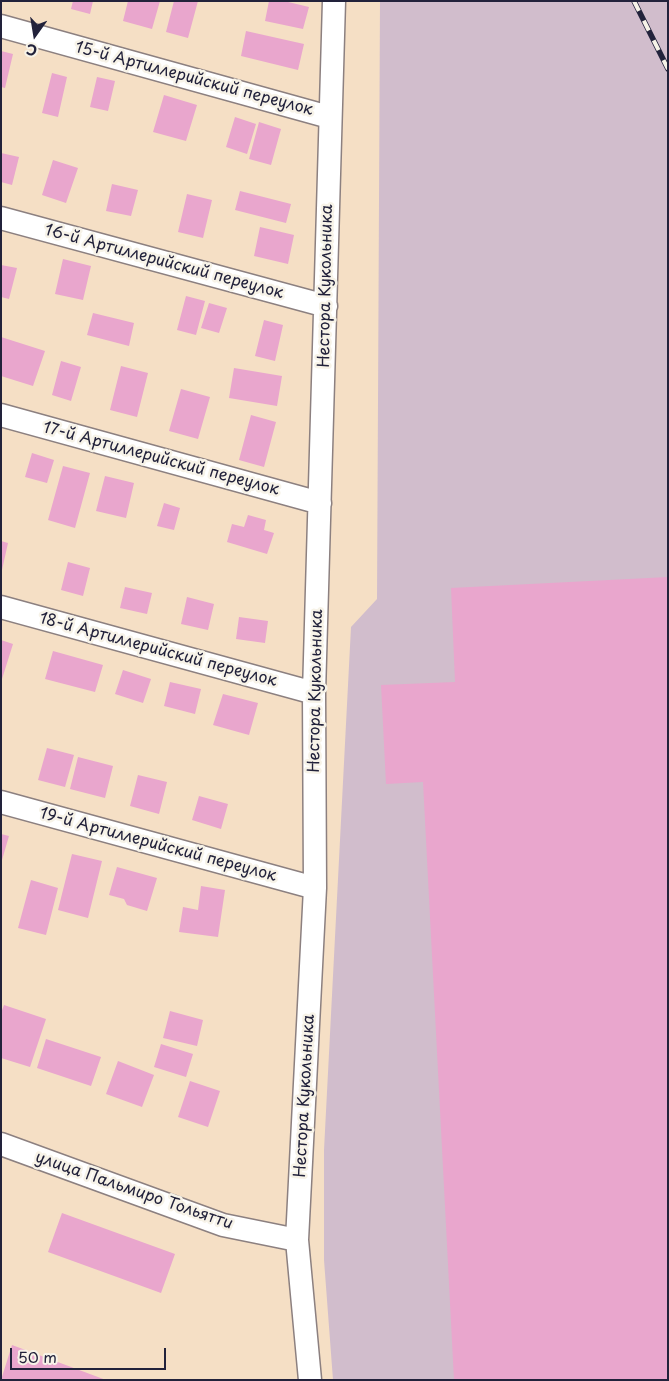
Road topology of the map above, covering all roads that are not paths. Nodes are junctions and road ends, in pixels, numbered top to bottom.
1 (334, 1) edge
2 (1, 26) edge
3 (330, 116) junction
4 (1, 218) edge
5 (326, 306) junction
6 (1, 415) edge
7 (320, 503) junction
8 (1, 607) edge
9 (314, 693) junction
10 (1, 802) edge
11 (315, 888) junction
12 (1, 1144) edge
13 (297, 1240) junction
14 (310, 1380) edge

1 - 3 street, Нестора Кукольника
2 - 3 street, 15-й Артиллерийский переулок
3 - 5 street, Нестора Кукольника
4 - 5 street, 16-й Артиллерийский переулок
5 - 7 street, Нестора Кукольника
6 - 7 street, 17-й Артиллерийский переулок
7 - 9 street, Нестора Кукольника
8 - 9 street, 18-й Артиллерийский переулок
9 - 11 street, Нестора Кукольника
10 - 11 street, 19-й Артиллерийский переулок
11 - 13 street, Нестора Кукольника
12 - 13 street, улица Пальмиро Тольятти
13 - 14 street, Нестора Кукольника

